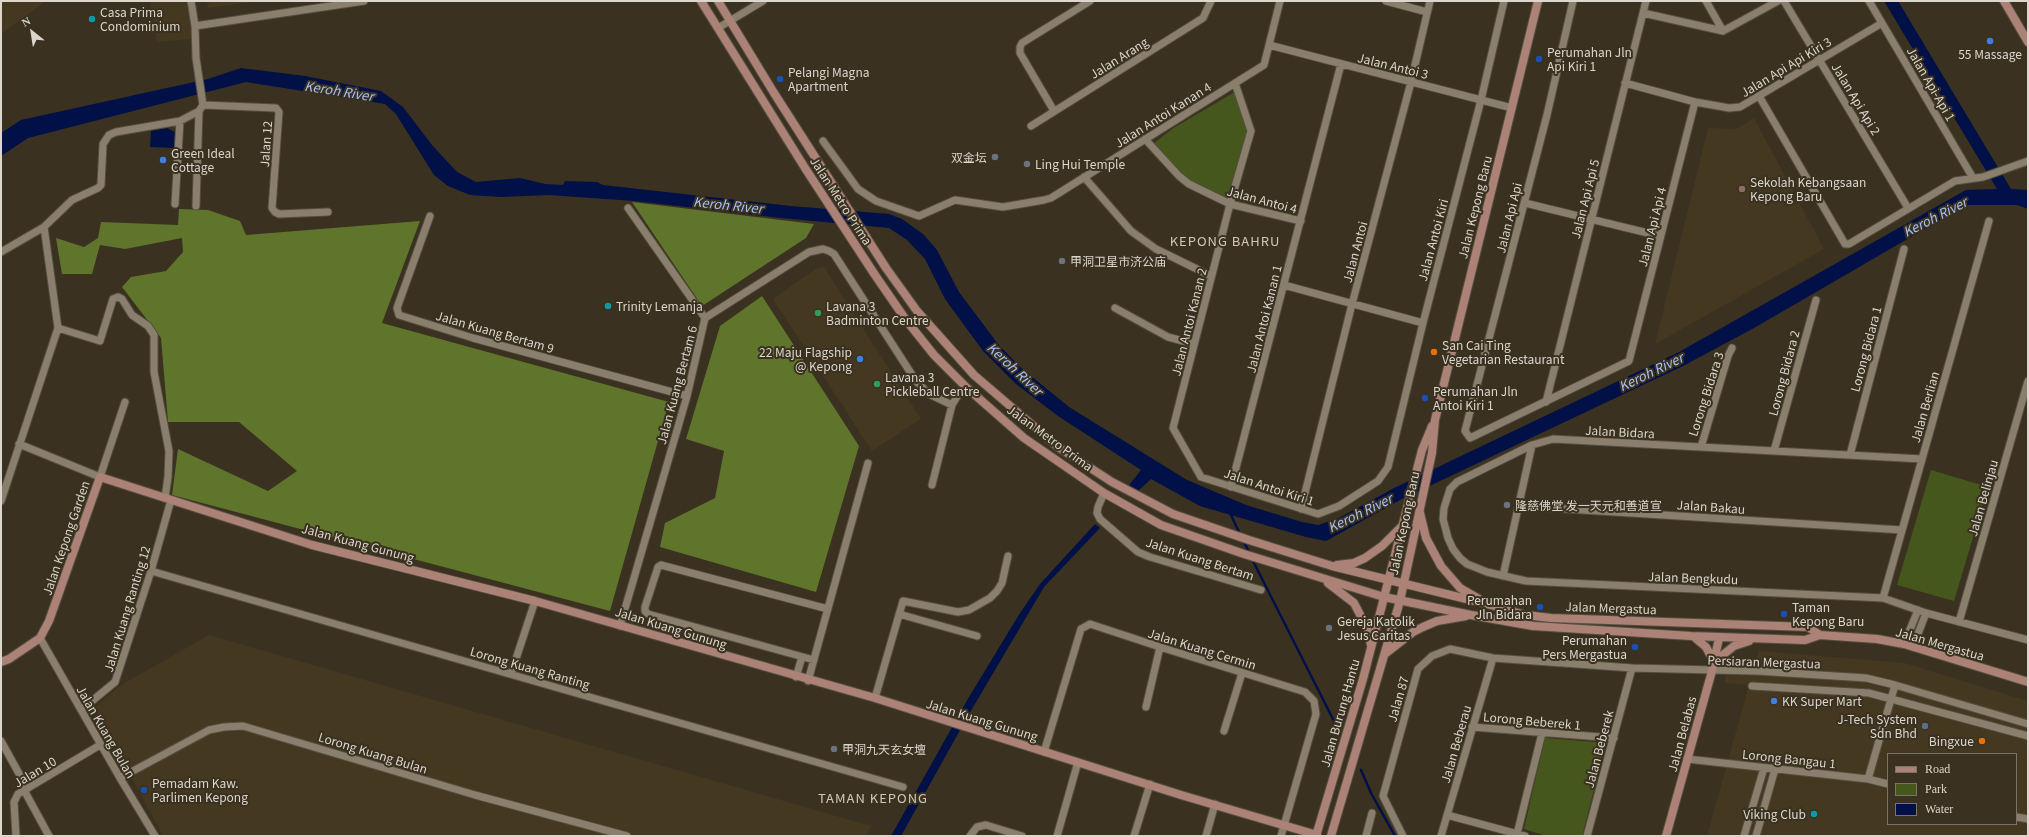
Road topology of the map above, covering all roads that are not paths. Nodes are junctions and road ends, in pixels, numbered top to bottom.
1 (191, 1) edge
2 (364, 1) edge
3 (701, 1) edge
4 (718, 1) edge
5 (763, 1) edge
6 (1090, 1) edge
7 (1211, 1) edge
8 (1280, 1) edge
9 (1386, 1) edge
10 (1430, 1) edge
11 (1504, 1) edge
12 (1538, 1) edge
13 (1573, 1) edge
14 (1646, 1) edge
15 (1706, 1) edge
16 (1778, 1) edge
17 (1784, 1) edge
18 (1869, 1) edge
19 (2004, 1) edge
20 (1427, 12) junction
21 (1643, 13) junction
22 (730, 21) junction
23 (1882, 23) junction
24 (195, 26) junction
25 (718, 28) junction
26 (1723, 31) junction
27 (2028, 42) edge
28 (1269, 45) junction
29 (1819, 60) junction
30 (1341, 64) junction
31 (1411, 82) junction
32 (1235, 83) junction
33 (1625, 84) junction
34 (1759, 96) junction
35 (1481, 100) junction
36 (1695, 102) junction
37 (202, 106) junction
38 (1512, 108) junction
39 (1054, 111) junction
40 (180, 122) junction
41 (1031, 126) dead end
42 (1145, 139) junction
43 (823, 141) dead end
44 (2028, 161) edge
45 (1084, 177) junction
46 (1973, 178) junction
47 (1525, 203) junction
48 (175, 204) dead end
49 (1230, 204) junction
50 (196, 206) dead end
51 (628, 208) dead end
52 (1908, 208) junction
53 (328, 212) dead end
54 (430, 216) dead end
55 (1591, 218) junction
56 (1300, 221) junction
57 (1989, 221) dead end
58 (44, 227) junction
59 (1660, 236) junction
60 (1904, 249) dead end
61 (1, 252) edge
62 (1212, 276) junction
63 (1284, 285) junction
64 (1816, 300) dead end
65 (1352, 304) junction
66 (1115, 308) dead end
67 (705, 318) junction
68 (1423, 323) junction
69 (58, 328) junction
70 (1194, 344) junction
71 (1732, 348) dead end
72 (2028, 381) edge
73 (966, 388) junction
74 (687, 396) junction
75 (2026, 397) edge
76 (125, 402) dead end
77 (1546, 402) junction
78 (952, 405) junction
79 (1435, 420) junction
80 (1173, 428) joint
81 (19, 444) junction
82 (1532, 445) junction
83 (1700, 447) junction
84 (1774, 451) junction
85 (1850, 455) junction
86 (1922, 459) junction
87 (868, 463) dead end
88 (100, 478) junction
89 (1378, 481) joint
90 (932, 485) dead end
91 (1231, 487) junction
92 (1104, 493) junction
93 (168, 499) junction
94 (1, 501) edge
95 (1519, 506) junction
96 (1420, 508) junction
97 (1301, 509) junction
98 (1402, 526) junction
99 (1902, 530) junction
100 (1008, 556) dead end
101 (1332, 566) junction
102 (151, 571) junction
103 (1503, 576) junction
104 (1320, 578) junction
105 (1388, 581) junction
106 (1403, 585) junction
107 (1261, 590) dead end
108 (1384, 597) junction
109 (1883, 598) junction
110 (535, 601) junction
111 (1400, 601) junction
112 (1491, 605) junction
113 (828, 609) junction
114 (1918, 610) junction
115 (1926, 613) junction
116 (899, 614) junction
117 (1470, 615) junction
118 (1959, 622) junction
119 (1704, 624) junction
120 (620, 626) junction
121 (1749, 626) junction
122 (977, 636) dead end
123 (1691, 636) junction
124 (1820, 636) junction
125 (40, 638) junction
126 (1719, 638) junction
127 (1760, 639) junction
128 (2028, 640) edge
129 (1904, 644) junction
130 (1372, 646) junction
131 (1160, 647) junction
132 (1913, 647) junction
133 (1386, 653) junction
134 (802, 657) junction
135 (1493, 658) junction
136 (814, 660) junction
137 (1, 662) edge
138 (1714, 662) junction
139 (1632, 668) junction
140 (1712, 671) junction
141 (1242, 673) junction
142 (511, 674) junction
143 (796, 677) junction
144 (808, 681) junction
145 (2028, 682) edge
146 (1895, 684) junction
147 (1752, 686) dead end
148 (875, 698) junction
149 (1891, 698) junction
150 (1146, 707) dead end
151 (81, 710) junction
152 (2028, 724) edge
153 (1472, 727) junction
154 (1224, 731) dead end
155 (1542, 733) junction
156 (2028, 736) edge
157 (1614, 738) junction
158 (1, 741) edge
159 (100, 745) junction
160 (1044, 752) junction
161 (1687, 760) junction
162 (1078, 762) junction
163 (1764, 768) junction
164 (1775, 769) junction
165 (120, 778) junction
166 (1868, 779) junction
167 (1150, 784) junction
168 (1887, 784) edge
169 (903, 787) dead end
170 (26, 789) junction
171 (1215, 804) junction
172 (1372, 813) dead end
173 (1447, 815) junction
174 (2017, 817) edge
175 (2028, 819) edge
176 (1284, 825) junction
177 (1332, 834) edge
178 (1517, 834) junction
179 (16, 836) edge
180 (48, 836) edge
181 (154, 836) edge
182 (627, 836) edge
183 (970, 836) edge
184 (1022, 836) edge
185 (1057, 836) edge
186 (1134, 836) edge
187 (1206, 836) edge
188 (1281, 836) edge
189 (1317, 836) edge
190 (1366, 836) edge
191 (1403, 836) edge
192 (1441, 836) edge
193 (1526, 836) edge
194 (1587, 836) edge
195 (1666, 836) edge
196 (1744, 836) edge
197 (1756, 836) edge

1 - 24 street
2 - 24 street
3 - 25 main road, Jalan Metro Prima
4 - 22 main road, Jalan Metro Prima
5 - 22 street
6 - 39 street
7 - 39 street, Jalan Arang
8 - 28 street, Jalan Antoi Kanan 4
9 - 20 street
10 - 20 street, Jalan Antoi
11 - 35 street, Jalan Antoi Kiri
12 - 38 main road, Jalan Kepong Baru
13 - 47 street, Jalan Api Api
14 - 21 street, Jalan Api Api 5
15 - 26 street
16 - 26 street
17 - 29 street, Jalan Api Api 2
18 - 23 street, Jalan Api-Api 1
19 - 27 main road
20 - 31 street, Jalan Antoi
21 - 26 street
21 - 33 street, Jalan Api Api 5
22 - 25 street
22 - 101 main road, Jalan Metro Prima
23 - 29 street, Jalan Api Api Kiri 3
23 - 46 street, Jalan Api-Api 1
24 - 37 street
25 - 73 main road, Jalan Metro Prima
28 - 30 street, Jalan Antoi 3
28 - 32 street, Jalan Antoi Kanan 4
29 - 34 street, Jalan Api Api Kiri 3
29 - 52 street, Jalan Api Api 2
30 - 31 street, Jalan Antoi 3
30 - 56 street, Jalan Antoi Kanan 1
31 - 35 street, Jalan Antoi 3
31 - 65 street, Jalan Antoi
32 - 42 street, Jalan Antoi Kanan 4
32 - 49 street, Jalan Antoi Kanan 2
33 - 36 street, Jalan Api Api Kiri 3
33 - 55 street, Jalan Api Api 5
34 - 36 street, Jalan Api Api Kiri 3
34 - 52 street
35 - 38 street, Jalan Antoi 3
35 - 68 street, Jalan Antoi Kiri
36 - 59 street, Jalan Api Api 4
37 - 40 street
37 - 50 street
37 - 53 street, Jalan 12
38 - 79 main road, Jalan Kepong Baru
39 - 41 street, Jalan Arang
40 - 48 street
40 - 58 street
42 - 45 street, Jalan Antoi Kanan 4
42 - 49 street, Jalan Antoi 4
43 - 45 street, Jalan Antoi Kanan 4
44 - 46 street
45 - 62 street
46 - 52 street
47 - 55 street
47 - 77 street, Jalan Api Api
49 - 56 street, Jalan Antoi 4
49 - 62 street, Jalan Antoi Kanan 2
51 - 67 street
54 - 74 street, Jalan Kuang Bertam 9
55 - 59 street
55 - 77 street, Jalan Api Api 5
56 - 63 street, Jalan Antoi Kanan 1
57 - 86 street, Jalan Berlian
58 - 61 street
58 - 69 street
59 - 77 street, Jalan Api Api 4
60 - 85 street, Lorong Bidara 1
62 - 70 street, Jalan Antoi Kanan 2
63 - 65 street
63 - 91 street, Jalan Antoi Kanan 1
64 - 84 street, Lorong Bidara 2
65 - 68 street
65 - 97 street, Jalan Antoi
66 - 70 street
67 - 74 street, Jalan Kuang Bertam 6
67 - 78 street, Jalan Kuang Bertam 6
68 - 89 street, Jalan Antoi Kiri
69 - 81 street
69 - 93 street, Jalan Kuang Ranting 12
70 - 80 street, Jalan Antoi Kanan 2
71 - 83 street, Lorong Bidara 3
72 - 75 street, Jalan Belinjau
73 - 78 street
73 - 92 main road, Jalan Metro Prima
74 - 120 street, Jalan Kuang Bertam 6
75 - 118 street, Jalan Belinjau
76 - 88 street, Jalan Kepong Garden
78 - 90 street
79 - 96 main road, Jalan Kepong Baru
79 - 98 main road, Jalan Kepong Baru
80 - 91 street, Jalan Antoi Kiri 1
81 - 88 street, Jalan Kuang Gunung
81 - 94 street
82 - 83 street, Jalan Bidara
82 - 95 street
82 - 103 street, Jalan Bidara
83 - 84 street, Jalan Bidara
84 - 85 street, Jalan Bidara
85 - 86 street, Jalan Bidara
86 - 99 street, Jalan Berlian
87 - 113 street
88 - 93 main road, Jalan Kuang Gunung
88 - 125 main road, Jalan Kepong Garden
89 - 97 street, Jalan Antoi Kiri 1
91 - 97 street, Jalan Antoi Kiri 1
92 - 104 main road, Jalan Metro Prima
92 - 107 street, Jalan Kuang Bertam
93 - 102 street, Jalan Kuang Ranting 12
93 - 110 main road, Jalan Kuang Gunung
95 - 99 street, Jalan Bakau
95 - 103 street
96 - 106 main road, Jalan Kepong Baru
96 - 112 main road
98 - 101 main road
98 - 105 main road, Jalan Kepong Baru
99 - 109 street, Jalan Berlian
100 - 116 street
101 - 105 main road, Jalan Metro Prima
102 - 142 street, Lorong Kuang Ranting
102 - 151 street, Jalan Kuang Ranting 12
103 - 109 street, Jalan Bengkudu
104 - 108 main road, Jalan Metro Prima
104 - 130 main road
105 - 106 main road, Jalan Metro Prima
105 - 108 main road, Jalan Kepong Baru
106 - 111 main road, Jalan Kepong Baru
106 - 112 main road, Jalan Mergastua
108 - 111 main road, Jalan Metro Prima
108 - 130 main road, Jalan Burung Hantu
109 - 114 street, Jalan Bengkudu
110 - 120 main road, Jalan Kuang Gunung
110 - 142 street
111 - 117 main road, Jalan Mergastua
111 - 133 main road
112 - 119 main road, Jalan Mergastua
113 - 134 street
113 - 136 street
114 - 115 street, Jalan Bengkudu
114 - 129 street
115 - 118 street, Jalan Bengkudu
115 - 132 street
116 - 122 street
116 - 148 street
117 - 123 main road, Jalan Mergastua
117 - 133 main road
118 - 128 street, Jalan Bengkudu
119 - 121 main road, Jalan Mergastua
119 - 126 main road
120 - 143 main road, Jalan Kuang Gunung
121 - 124 main road, Jalan Mergastua
121 - 126 main road
123 - 126 main road, Jalan Mergastua
123 - 138 main road
124 - 127 main road, Jalan Mergastua
124 - 129 main road, Jalan Mergastua
125 - 137 main road, Jalan Kepong Garden
125 - 151 street, Jalan Kuang Bulan
126 - 127 main road, Jalan Mergastua
126 - 138 main road, Jalan Belabas
127 - 138 main road
129 - 132 main road, Jalan Mergastua
130 - 189 main road, Jalan Burung Hantu
131 - 141 street, Jalan Kuang Cermin
131 - 150 street
131 - 160 street, Jalan Kuang Cermin
132 - 145 main road, Jalan Mergastua
133 - 177 main road
134 - 136 street
134 - 143 street
135 - 139 street, Persiaran Mergastua
135 - 153 street, Jalan Beberau
135 - 191 street, Jalan 87
136 - 144 street
138 - 140 main road, Jalan Belabas
139 - 140 street, Persiaran Mergastua
139 - 157 street, Jalan Beberek
140 - 146 street, Persiaran Mergastua
140 - 161 main road, Jalan Belabas
141 - 154 street
141 - 176 street, Jalan Kuang Cermin
142 - 169 street, Lorong Kuang Ranting
143 - 144 main road, Jalan Kuang Gunung
144 - 148 main road, Jalan Kuang Gunung
146 - 149 street
146 - 152 street, Persiaran Mergastua
147 - 149 street
148 - 160 main road, Jalan Kuang Gunung
149 - 156 street
149 - 166 street
151 - 159 street, Jalan Kuang Bulan
153 - 155 street, Lorong Beberek 1
153 - 173 street, Jalan Beberau
155 - 157 street, Lorong Beberek 1
155 - 178 street
157 - 194 street, Jalan Beberek
158 - 170 street
159 - 165 street, Jalan Kuang Bulan
159 - 170 street, Jalan 10
160 - 162 main road, Jalan Kuang Gunung
161 - 163 street, Lorong Bangau 1
161 - 195 main road, Jalan Belabas
162 - 167 main road, Jalan Kuang Gunung
162 - 185 street
163 - 164 street, Lorong Bangau 1
163 - 196 street
164 - 166 street, Lorong Bangau 1
164 - 197 street
165 - 181 street, Jalan Kuang Bulan
165 - 182 street, Lorong Kuang Bulan
166 - 168 street, Lorong Bangau 1
167 - 171 main road, Jalan Kuang Gunung
167 - 186 street
170 - 179 street, Jalan 10
170 - 180 street
171 - 176 main road, Jalan Kuang Gunung
171 - 187 street
172 - 190 street
173 - 178 street
173 - 192 street, Jalan Beberau
174 - 175 street
176 - 188 street, Jalan Kuang Cermin
176 - 189 main road, Jalan Kuang Gunung
178 - 193 street
183 - 184 street

